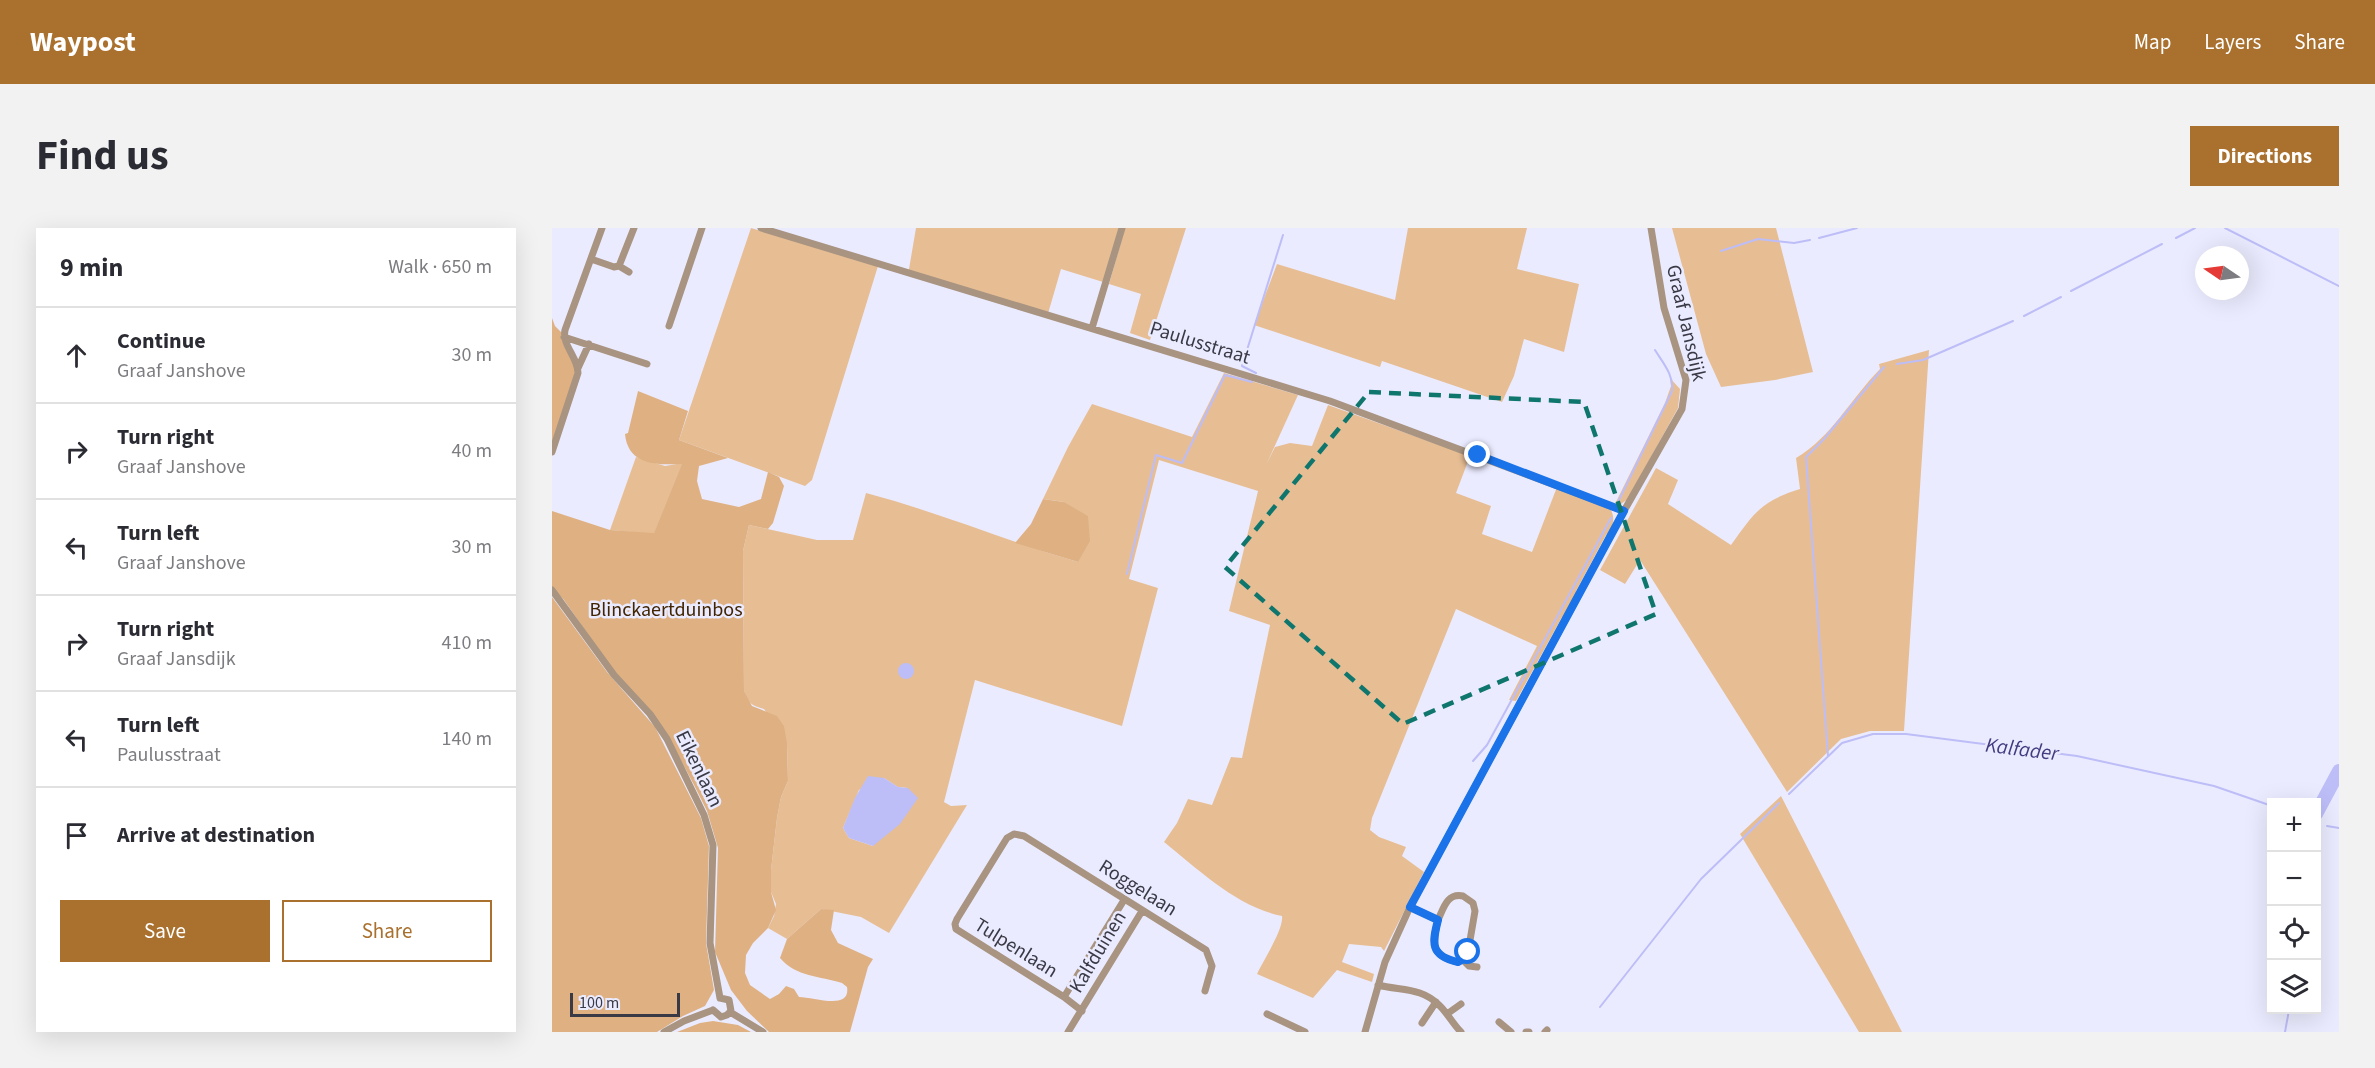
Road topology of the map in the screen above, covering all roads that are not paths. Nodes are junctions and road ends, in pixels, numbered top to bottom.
1 (602, 228) edge
2 (634, 228) edge
3 (702, 228) edge
4 (761, 228) edge
5 (1122, 228) edge
6 (1651, 228) edge
7 (591, 259) junction
8 (619, 266) junction
9 (629, 272) dead end
10 (669, 326) dead end
11 (1092, 328) junction
12 (564, 337) junction
13 (589, 344) junction
14 (647, 364) dead end
15 (578, 368) junction
16 (552, 452) edge
17 (1624, 511) junction
18 (552, 590) edge
19 (1014, 834) joint
20 (1124, 900) junction
21 (1410, 907) junction
22 (1142, 911) junction
23 (1438, 920) junction
24 (1462, 959) junction
25 (1477, 967) dead end
26 (1378, 986) junction
27 (1205, 991) dead end
28 (1064, 997) junction
29 (720, 998) junction
30 (1436, 1002) junction
31 (1461, 1004) dead end
32 (713, 1010) junction
33 (1082, 1011) junction
34 (730, 1012) junction
35 (1267, 1014) dead end
36 (1447, 1014) junction
37 (1499, 1022) dead end
38 (1422, 1023) dead end
39 (664, 1032) edge
40 (763, 1032) edge
41 (1068, 1032) edge
42 (1305, 1032) edge
43 (1365, 1032) edge
44 (1461, 1032) edge
45 (1511, 1032) edge

1 - 7 street
2 - 8 street
3 - 10 street
4 - 11 street, Paulusstraat
5 - 11 street
6 - 17 street, Graaf Jansdijk
7 - 8 street
7 - 12 street
8 - 9 street
11 - 17 street, Paulusstraat
12 - 13 street
12 - 15 street
13 - 14 street
13 - 15 street
15 - 16 street
17 - 21 street, Graaf Jansdijk
18 - 29 street, Eikenlaan
19 - 20 street, Roggelaan
19 - 28 street, Tulpenlaan
20 - 22 street, Roggelaan
20 - 28 street, Kalfduinen
21 - 23 street
21 - 26 street, Graaf Jansdijk
22 - 27 street, Roggelaan
22 - 33 street, Kalfduinen
23 - 24 street
23 - 24 street
24 - 25 street
26 - 30 street
26 - 43 street, Graaf Jansdijk
28 - 33 street, Kalfduinen
29 - 32 street
29 - 34 street
30 - 36 street
30 - 38 street
31 - 36 street
32 - 34 street
32 - 39 street
33 - 41 street, Kalfduinen
34 - 40 street
35 - 42 street
36 - 44 street
37 - 45 street

